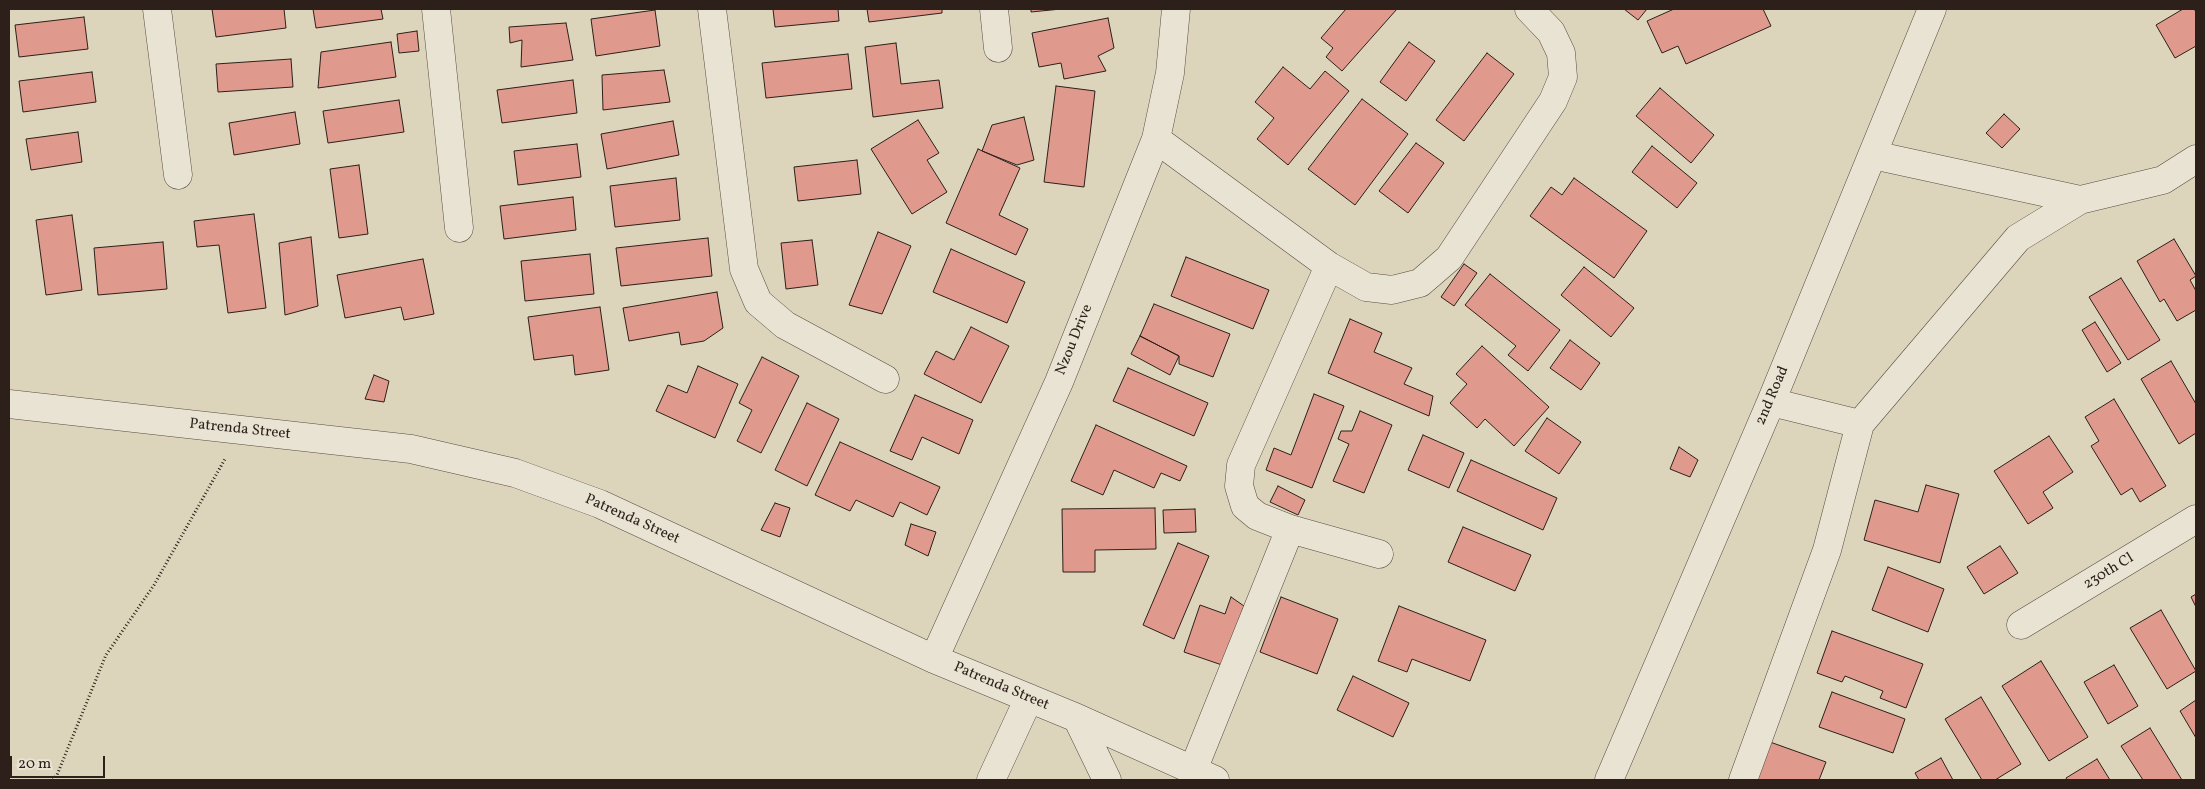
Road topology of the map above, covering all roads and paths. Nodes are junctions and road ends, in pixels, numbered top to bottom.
1 (157, 9) edge
2 (436, 9) edge
3 (712, 9) edge
4 (994, 9) edge
5 (1176, 9) edge
6 (1529, 9) edge
7 (1932, 9) edge
8 (998, 48) dead end
9 (1156, 139) junction
10 (1873, 155) junction
11 (2196, 159) edge
12 (178, 175) dead end
13 (2080, 200) junction
14 (459, 228) dead end
15 (1329, 266) junction
16 (884, 379) dead end
17 (1771, 402) junction
18 (9, 404) edge
19 (1860, 424) junction
20 (242, 430) junction
21 (2196, 519) edge
22 (1290, 530) junction
23 (1379, 554) dead end
24 (2021, 625) dead end
25 (934, 659) junction
26 (1029, 698) junction
27 (1077, 718) junction
28 (1204, 775) edge
29 (53, 780) edge
30 (992, 780) edge
31 (1107, 780) edge
32 (1609, 780) edge
33 (1743, 780) edge

1 - 12 street
2 - 14 street
3 - 16 street
4 - 8 street
5 - 9 street, Nzou Drive
6 - 15 street
7 - 10 street, 2nd Road
9 - 15 street
9 - 25 street, Nzou Drive
10 - 13 street
10 - 17 street, 2nd Road
11 - 13 street
13 - 19 street
15 - 22 street
17 - 19 street
17 - 32 street, 2nd Road
18 - 20 street, Patrenda Street
19 - 33 street
20 - 25 street, Patrenda Street
20 - 29 path
21 - 24 street, 230th Cl
22 - 23 street
22 - 28 street
25 - 26 street, Patrenda Street
26 - 27 street, Patrenda Street
26 - 30 street
27 - 28 street, Patrenda Street
27 - 31 street

